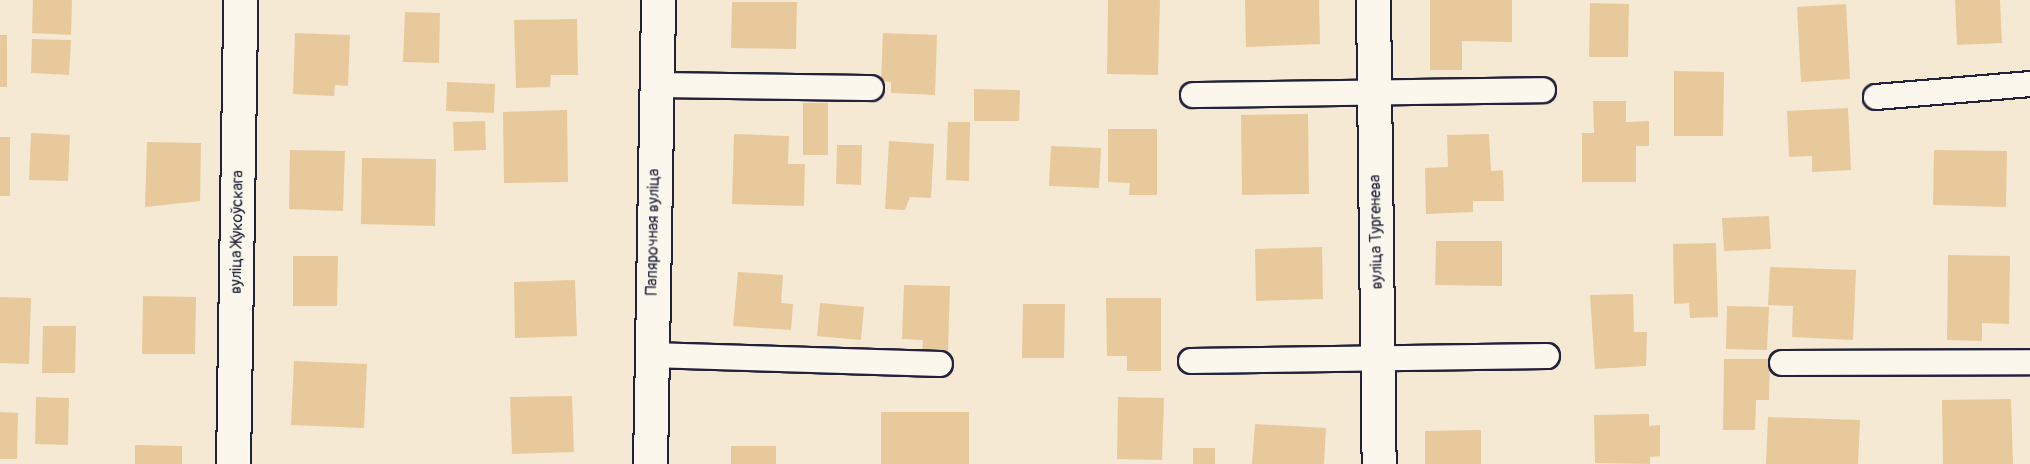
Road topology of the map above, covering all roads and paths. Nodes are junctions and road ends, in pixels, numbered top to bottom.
1 (240, 0) edge
2 (658, 0) edge
3 (1373, 0) edge
4 (2030, 84) edge
5 (655, 85) junction
6 (871, 88) dead end
7 (1543, 90) dead end
8 (1374, 93) junction
9 (1193, 95) dead end
10 (1876, 97) dead end
11 (651, 355) junction
12 (1547, 356) dead end
13 (1377, 359) junction
14 (1191, 361) dead end
15 (2030, 362) edge
16 (1782, 363) dead end
17 (940, 364) dead end
18 (233, 464) edge
19 (650, 464) edge
20 (1379, 464) edge

1 - 18 street, вуліца Жукоўскага
2 - 5 street, Папярочная вуліца
3 - 8 street, вуліца Тургенева
4 - 10 lane
5 - 6 lane
5 - 11 street, Папярочная вуліца
7 - 8 lane
8 - 9 lane
8 - 13 street, вуліца Тургенева
11 - 17 lane
11 - 19 street, Папярочная вуліца
12 - 13 lane
13 - 14 lane
13 - 20 street, вуліца Тургенева
15 - 16 lane

